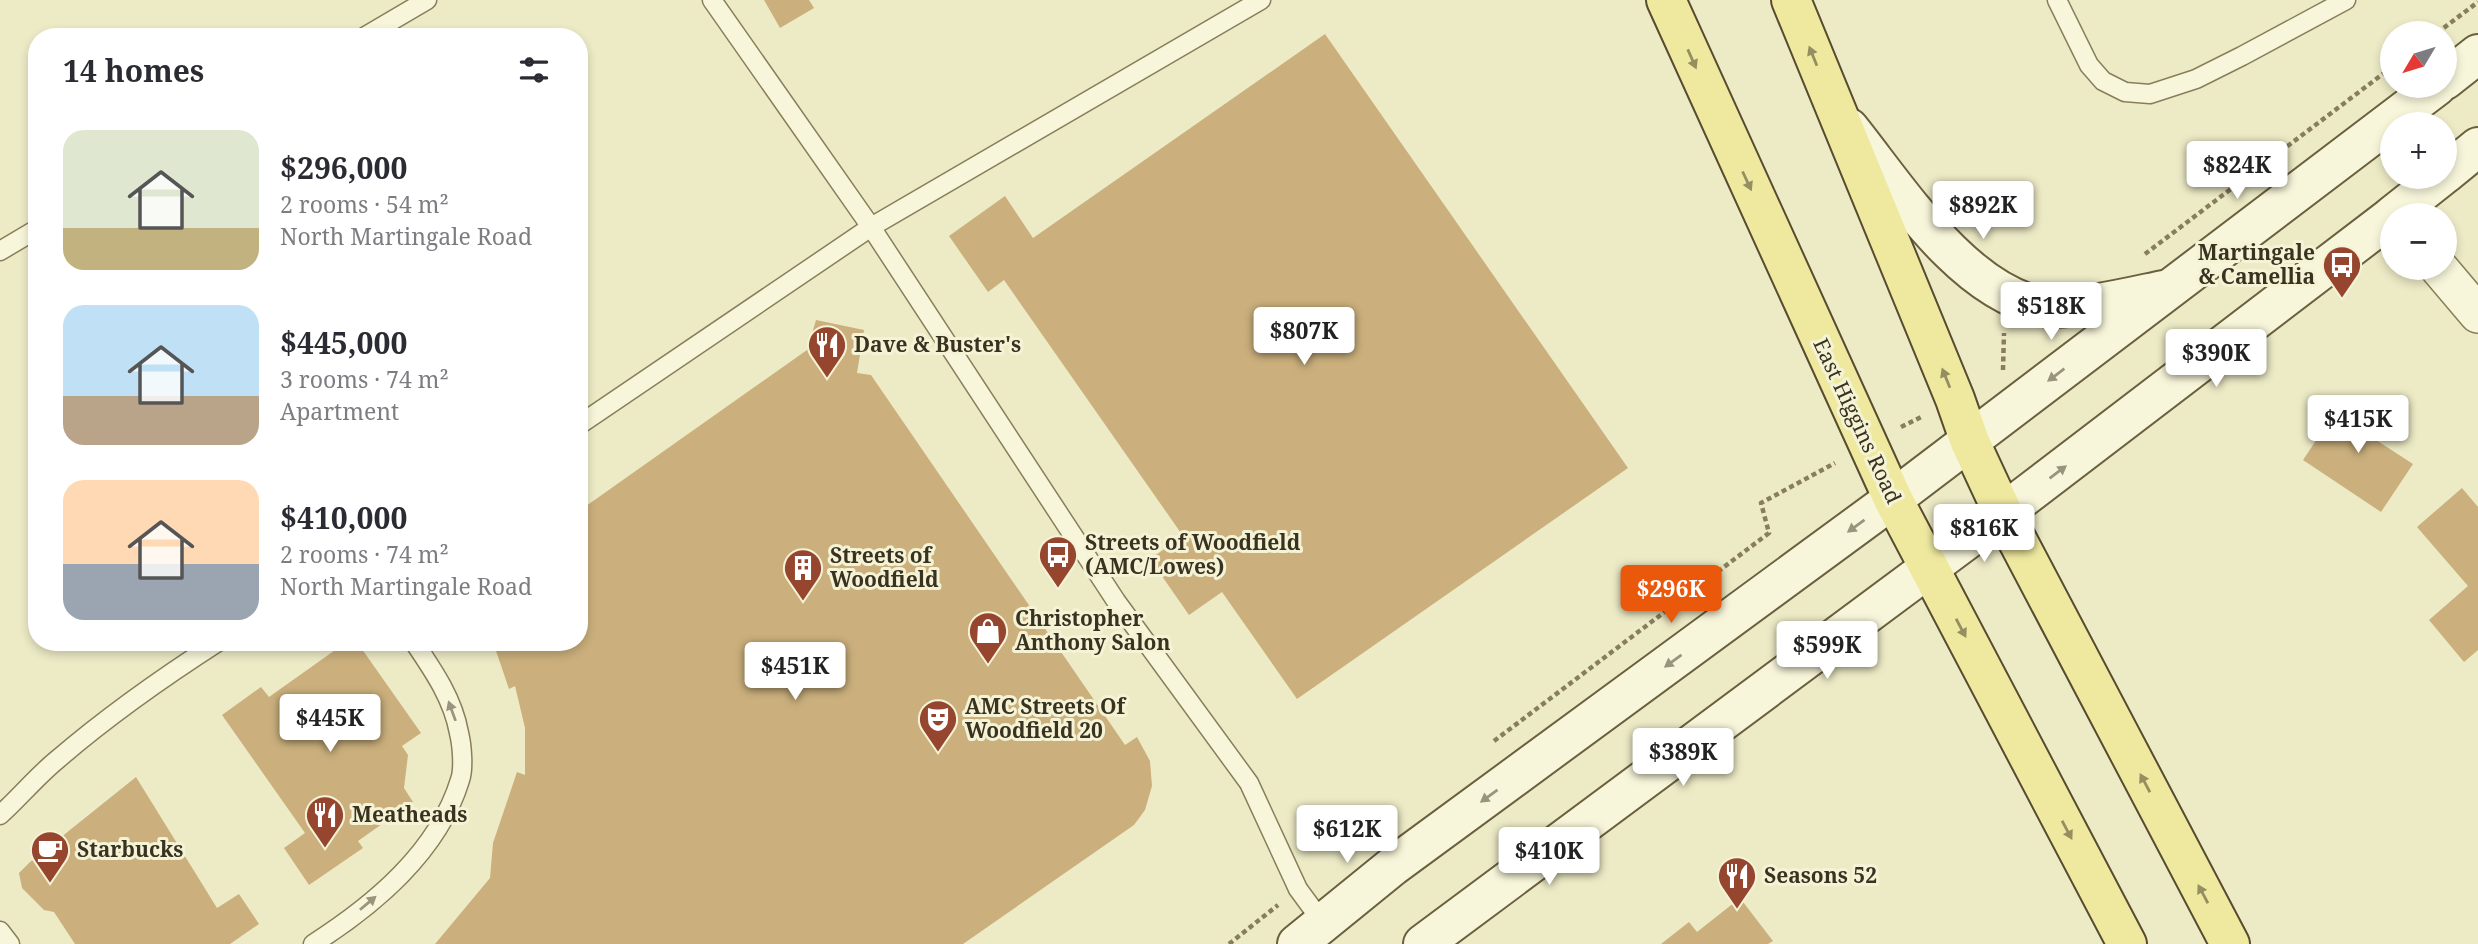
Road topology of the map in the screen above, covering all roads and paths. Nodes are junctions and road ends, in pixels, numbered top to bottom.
1 (427, 0) edge
2 (712, 0) edge
3 (1261, 0) edge
4 (1666, 0) edge
5 (1791, 0) edge
6 (2057, 0) edge
7 (2346, 0) edge
8 (2478, 2) edge
9 (2453, 21) edge
10 (379, 28) edge
11 (2478, 54) edge
12 (2457, 71) edge
13 (2380, 76) edge
14 (2421, 98) edge
15 (1836, 112) junction
16 (2478, 147) edge
17 (2457, 164) edge
18 (2426, 189) edge
19 (2408, 203) edge
20 (2380, 225) edge
21 (871, 228) junction
22 (28, 234) edge
23 (0, 251) edge
24 (2137, 260) dead end
25 (2449, 280) edge
26 (2169, 289) junction
27 (2478, 314) edge
28 (2004, 325) dead end
29 (2003, 373) dead end
30 (588, 419) edge
31 (1970, 442) junction
32 (1798, 483) dead end
33 (1893, 499) junction
34 (2003, 513) junction
35 (1930, 568) junction
36 (204, 651) edge
37 (420, 651) edge
38 (1485, 748) dead end
39 (0, 815) edge
40 (1298, 889) junction
41 (0, 931) edge
42 (1310, 933) edge
43 (10, 944) edge
44 (313, 944) edge
45 (1229, 944) edge
46 (1423, 944) edge
47 (2127, 944) edge
48 (2230, 944) edge

1 - 10 lane
2 - 21 lane
3 - 21 lane
4 -> 33 main road, East Higgins Road
15 -> 5 main road
6 - 7 lane
8 - 9 path
11 - 12 street
13 - 24 path
14 - 26 street
15 - 26 street
31 -> 15 main road
16 - 17 street
18 - 19 street
34 -> 20 street
21 - 30 lane
21 - 40 lane
22 - 23 lane
25 - 27 street
26 -> 31 street
28 - 29 path
31 - 33 street
31 - 34 main road
32 - 38 path
33 - 35 main road, East Higgins Road
33 -> 42 street
34 - 35 street
48 -> 34 main road
35 - 46 street
35 -> 47 main road, East Higgins Road
36 - 39 lane
44 -> 37 lane
40 - 42 lane
40 - 45 path
41 - 43 lane

